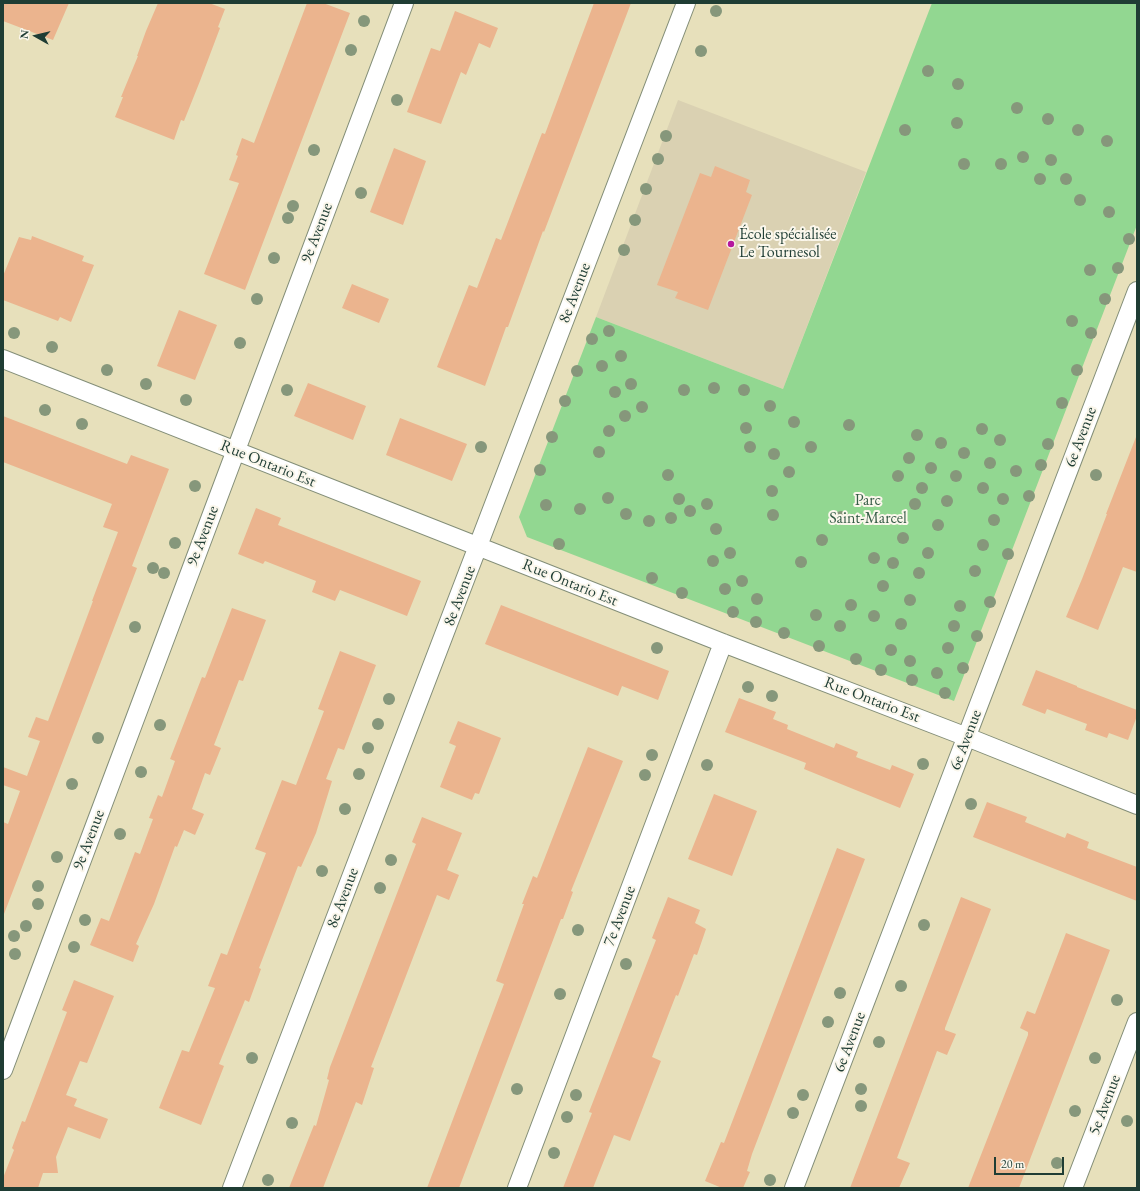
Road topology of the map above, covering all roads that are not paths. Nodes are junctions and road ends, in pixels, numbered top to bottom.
1 (404, 3) edge
2 (686, 3) edge
3 (1137, 291) edge
4 (3, 359) edge
5 (235, 451) junction
6 (478, 547) junction
7 (723, 643) junction
8 (967, 737) junction
9 (1137, 805) edge
10 (1137, 1022) edge
11 (3, 1070) edge
12 (232, 1188) edge
13 (517, 1188) edge
14 (794, 1188) edge
15 (1073, 1188) edge

1 - 5 street, 9e Avenue
2 - 6 street, 8e Avenue
3 - 8 street, 6e Avenue
4 - 5 street, Rue Ontario Est
5 - 6 street, Rue Ontario Est
5 - 11 street, 9e Avenue
6 - 7 street, Rue Ontario Est
6 - 12 street, 8e Avenue
7 - 8 street, Rue Ontario Est
7 - 13 street, 7e Avenue
8 - 9 street, Rue Ontario Est
8 - 14 street, 6e Avenue
10 - 15 street, 5e Avenue

